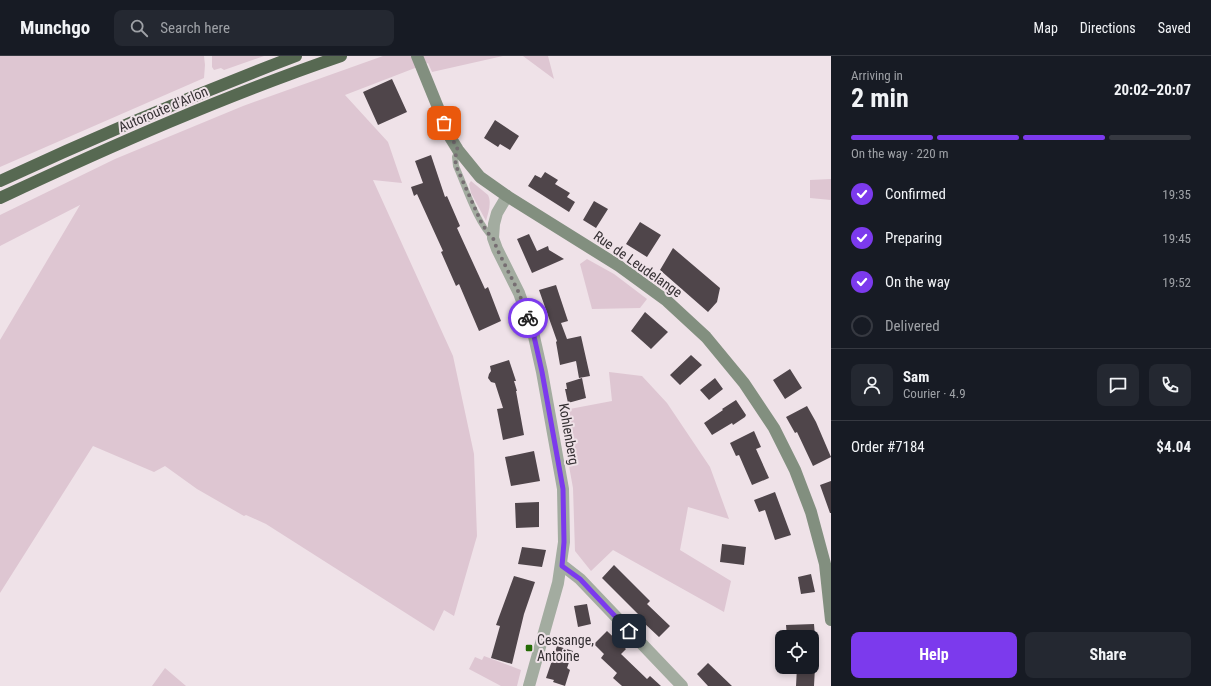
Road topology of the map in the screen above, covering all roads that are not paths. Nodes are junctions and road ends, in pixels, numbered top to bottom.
1 (296, 56) edge
2 (341, 56) edge
3 (418, 61) edge
4 (458, 150) junction
5 (0, 181) edge
6 (507, 196) junction
7 (0, 198) edge
8 (493, 238) junction
9 (562, 566) junction
10 (831, 620) edge
11 (529, 686) edge
12 (682, 686) edge

1 - 5 highway, Autoroute d'Arlon
2 - 7 highway, Autoroute d'Arlon
3 - 4 main road, Rue de Leudelange
4 - 6 main road, Rue de Leudelange
4 - 8 lane
6 - 8 street, Kohlenberg
6 - 10 main road, Rue de Leudelange
8 - 9 street, Kohlenberg
9 - 11 street, Kohlenberg
9 - 12 street

